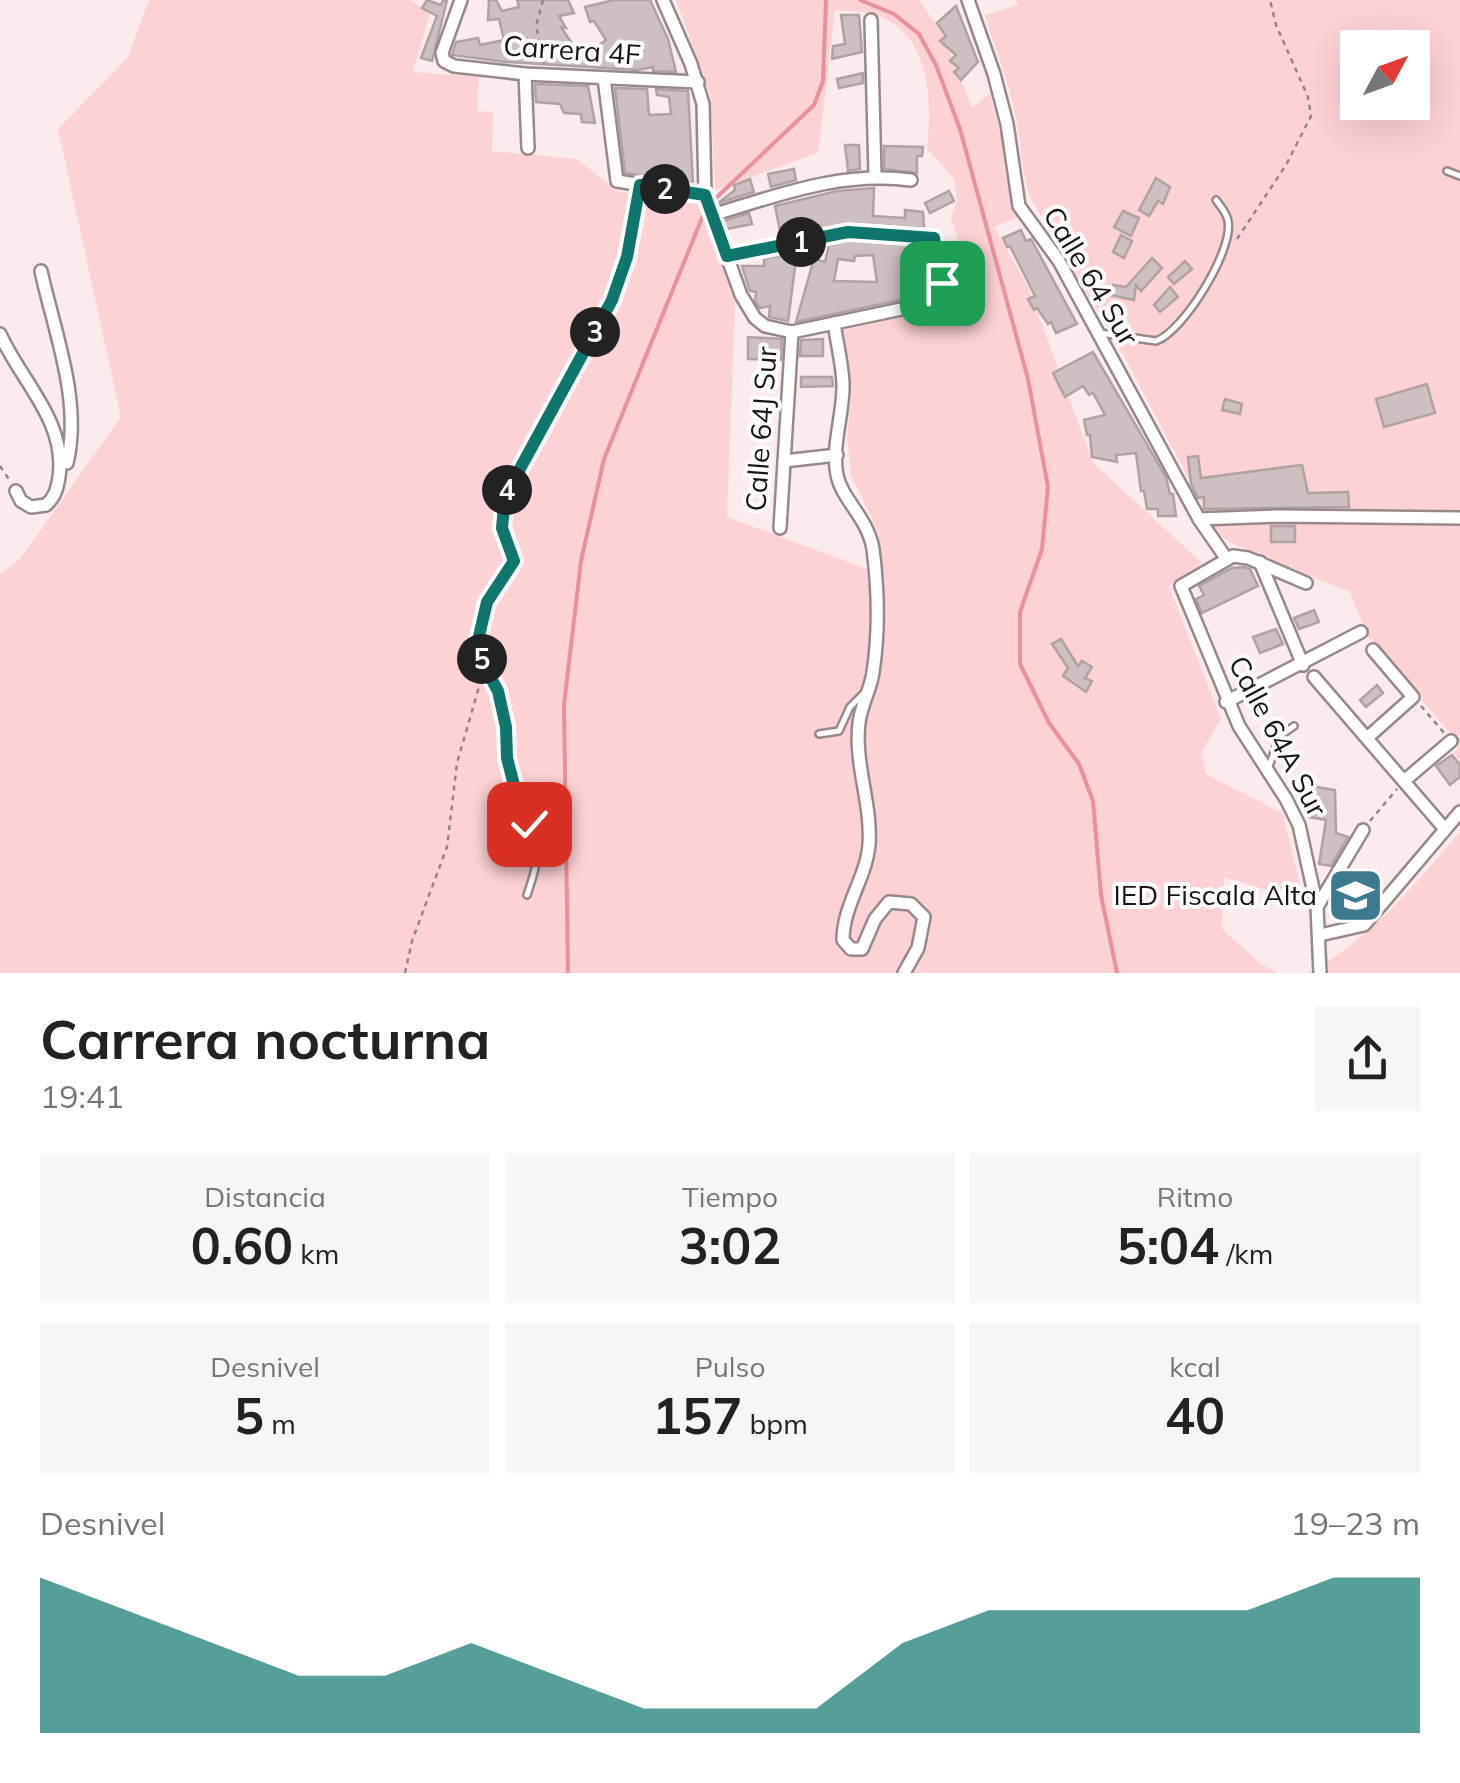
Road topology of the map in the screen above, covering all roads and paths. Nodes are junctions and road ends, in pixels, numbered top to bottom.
1 (461, 0) edge
2 (543, 0) edge
3 (663, 0) edge
4 (968, 0) edge
5 (1270, 0) edge
6 (871, 20) dead end
7 (525, 74) junction
8 (546, 75) junction
9 (604, 78) junction
10 (698, 82) junction
11 (528, 148) dead end
12 (1447, 171) dead end
13 (876, 175) junction
14 (1460, 176) edge
15 (911, 180) dead end
16 (640, 185) junction
17 (705, 195) junction
18 (1216, 200) dead end
19 (712, 215) junction
20 (727, 256) junction
21 (1223, 257) junction
22 (41, 270) dead end
23 (946, 300) dead end
24 (911, 307) dead end
25 (834, 323) junction
26 (792, 332) junction
27 (1100, 333) junction
28 (0, 334) edge
29 (837, 454) junction
30 (784, 461) junction
31 (0, 466) edge
32 (59, 474) junction
33 (16, 491) joint
34 (1460, 518) edge
35 (1199, 519) junction
36 (780, 528) dead end
37 (1226, 558) junction
38 (1254, 560) junction
39 (1306, 582) dead end
40 (1362, 632) dead end
41 (1373, 650) dead end
42 (483, 664) junction
43 (1303, 665) junction
44 (1314, 677) dead end
45 (867, 690) junction
46 (1413, 697) junction
47 (1226, 702) junction
48 (1294, 726) dead end
49 (820, 734) dead end
50 (1366, 738) junction
51 (1451, 741) joint
52 (1267, 772) junction
53 (1404, 781) junction
54 (1460, 812) edge
55 (1444, 828) junction
56 (1362, 830) joint
57 (526, 894) dead end
58 (1317, 907) junction
59 (1320, 935) junction
60 (405, 973) edge
61 (904, 973) edge
62 (1320, 973) edge

1 - 7 street, Carrera 4F
2 - 8 path
3 - 10 street
4 - 27 street, Calle 64 Sur
5 - 21 path
6 - 13 street
7 - 8 street, Carrera 4F
7 - 11 street
8 - 9 street, Carrera 4F
9 - 10 street, Carrera 4F
9 - 16 street
10 - 17 street
12 - 14 lane
13 - 15 street
13 - 19 street
16 - 17 street
16 - 42 lane
17 - 19 street
18 - 21 lane
19 - 20 street
20 - 23 street
20 - 26 street
21 - 27 lane
22 - 32 street
24 - 25 street
25 - 26 street
25 - 29 street
26 - 30 street, Calle 64J Sur
27 - 35 street, Calle 64 Sur
28 - 32 street
29 - 30 street
29 - 45 street
30 - 36 street, Calle 64J Sur
31 - 33 path
32 - 33 street
34 - 35 street
35 - 37 street, Calle 64 Sur
37 - 38 street
37 - 47 street, Calle 64A Sur
38 - 39 street
38 - 43 street
40 - 43 street
41 - 46 street
42 - 57 lane
42 - 60 path
43 - 47 street
44 - 50 street
45 - 49 lane
45 - 61 street
46 - 50 street
46 - 51 path
47 - 52 street, Calle 64A Sur
48 - 52 lane
50 - 53 street
51 - 53 street
52 - 58 street, Calle 64A Sur
53 - 55 street
53 - 56 path
54 - 55 street
55 - 59 street
56 - 58 street
58 - 59 street, Calle 64A Sur
59 - 62 street, Calle 64A Sur

